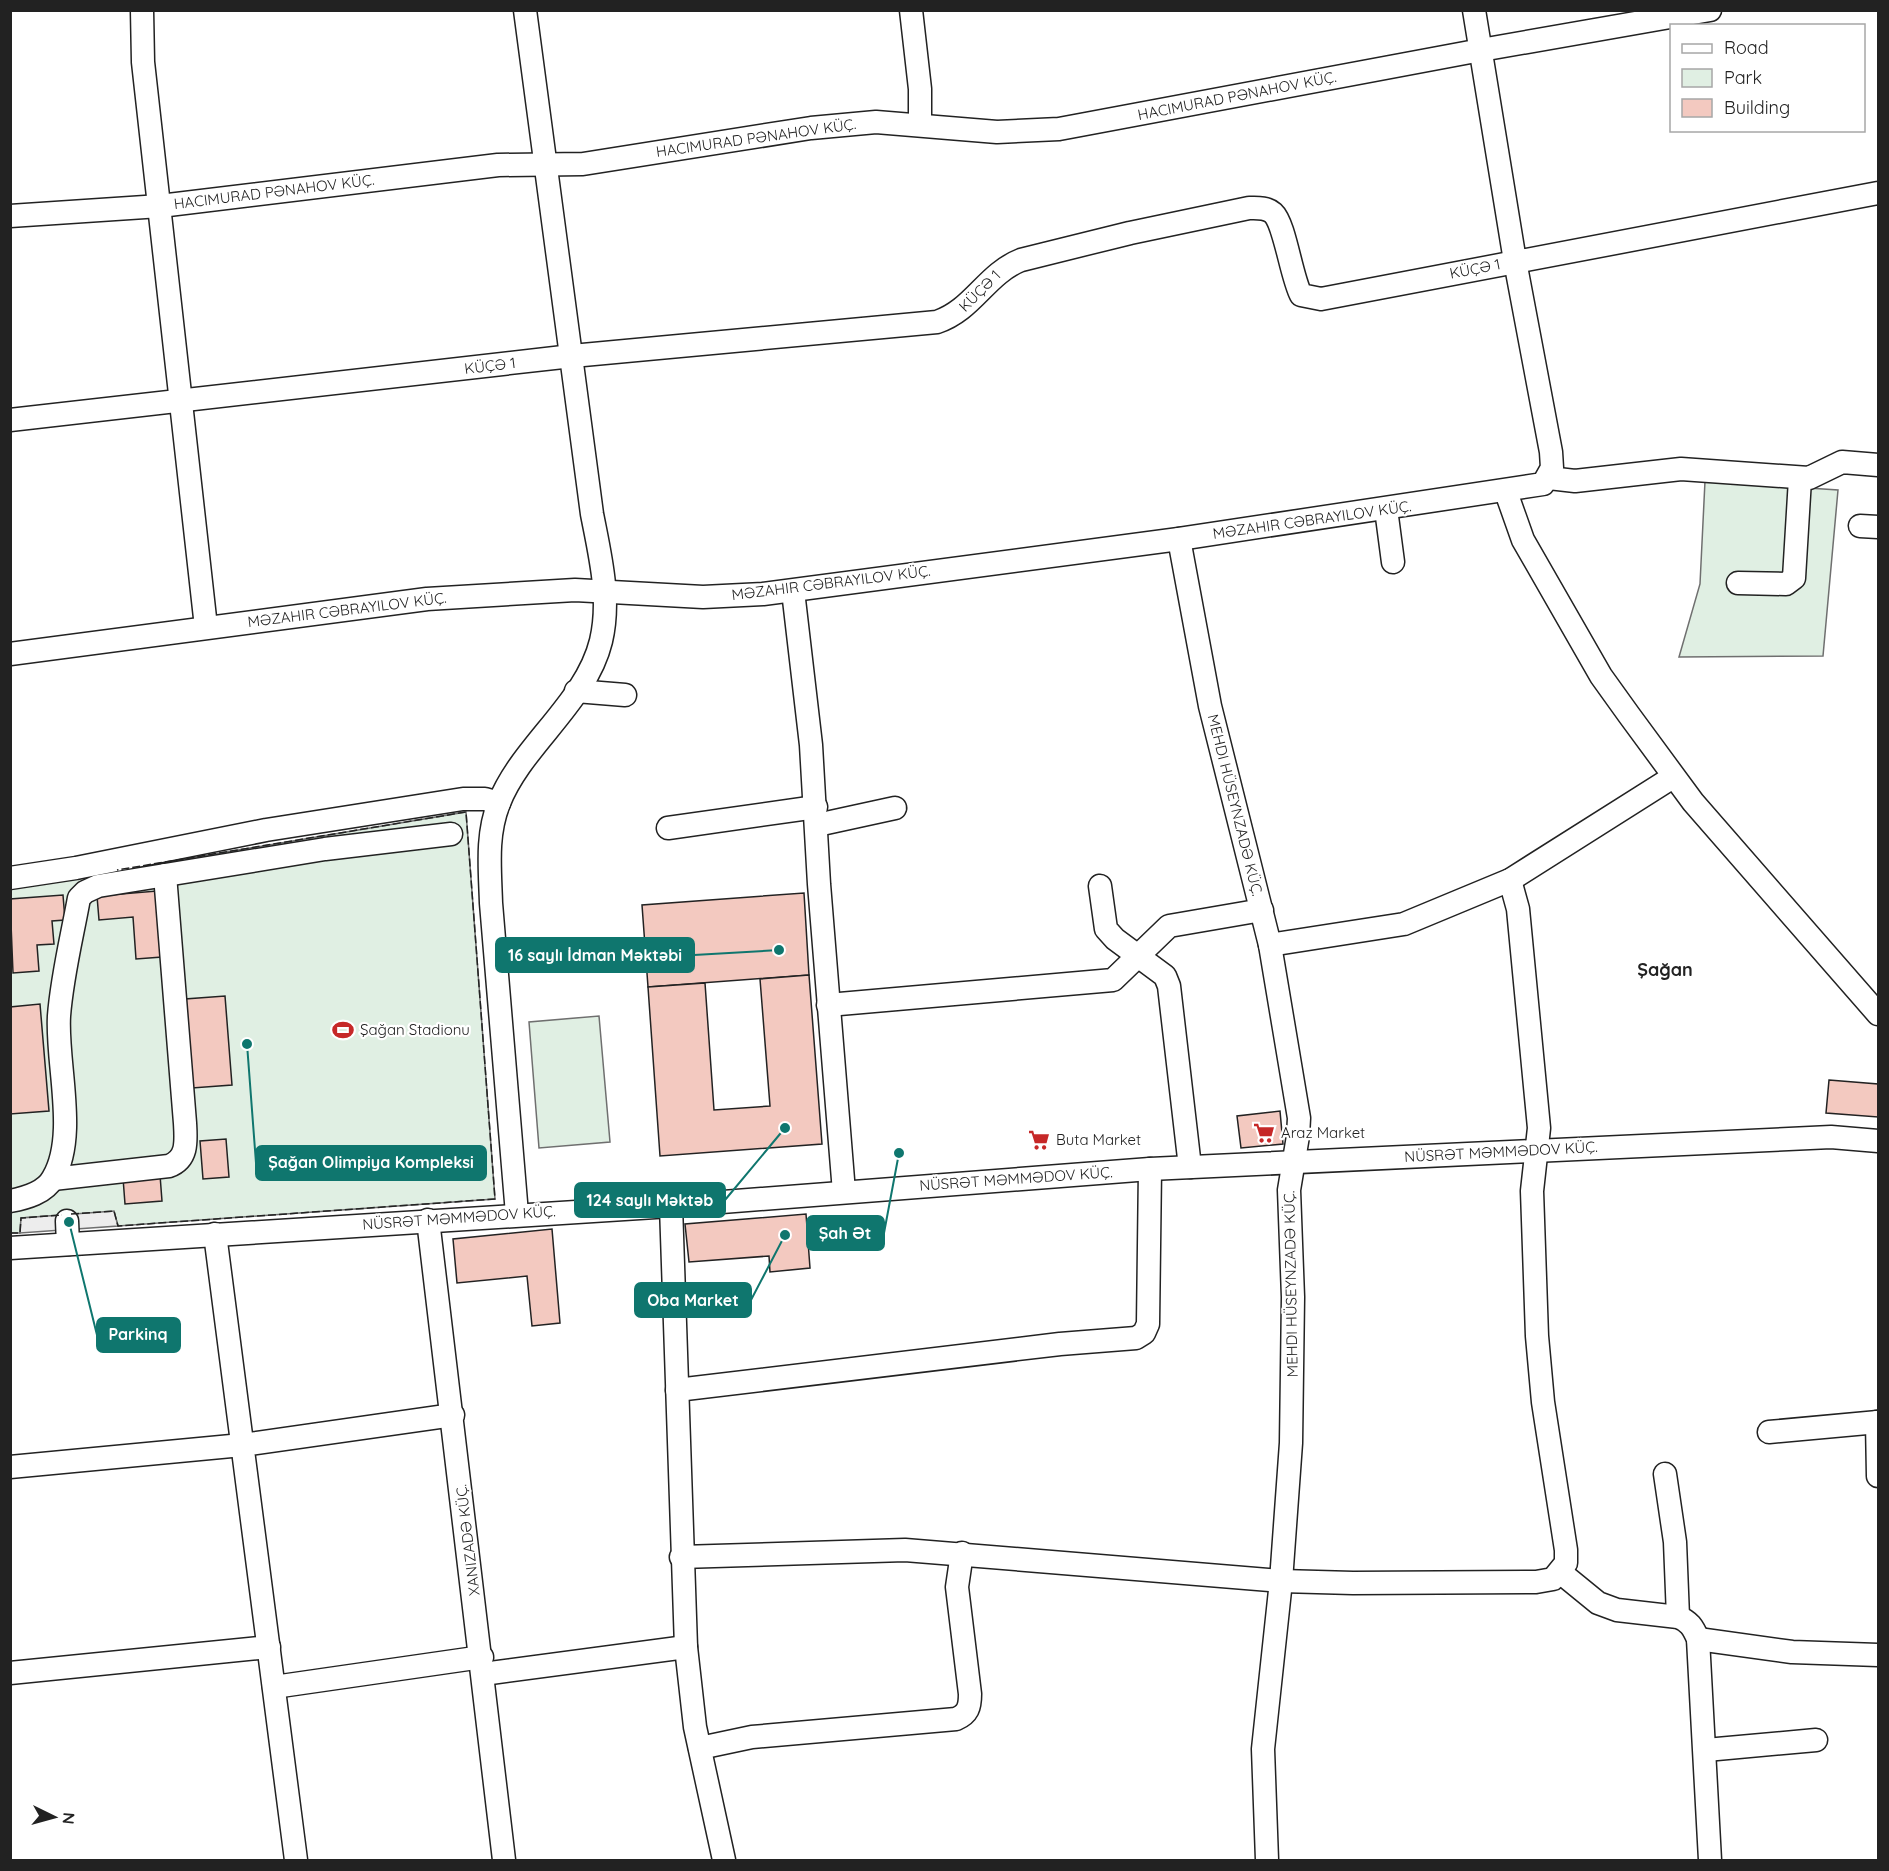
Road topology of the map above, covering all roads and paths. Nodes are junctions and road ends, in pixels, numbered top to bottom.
1 (142, 10) edge
2 (525, 10) edge
3 (911, 10) edge
4 (1474, 10) edge
5 (1710, 10) edge
6 (1481, 50) junction
7 (920, 124) junction
8 (546, 164) junction
9 (1878, 192) edge
10 (160, 206) junction
11 (10, 216) edge
12 (1515, 261) junction
13 (572, 356) junction
14 (183, 402) junction
15 (10, 420) edge
16 (1878, 465) edge
17 (1549, 478) junction
18 (1800, 479) junction
19 (1506, 492) junction
20 (1386, 508) junction
21 (1179, 539) junction
22 (1393, 562) dead end
23 (1738, 583) dead end
24 (605, 589) junction
25 (793, 591) junction
26 (206, 627) junction
27 (10, 654) edge
28 (576, 691) junction
29 (625, 695) dead end
30 (1673, 777) junction
31 (499, 803) junction
32 (895, 808) dead end
33 (816, 816) junction
34 (668, 828) dead end
35 (451, 834) dead end
36 (165, 875) junction
37 (10, 878) edge
38 (1510, 880) junction
39 (1100, 886) dead end
40 (1262, 910) junction
41 (1270, 945) junction
42 (1139, 956) junction
43 (828, 1005) junction
44 (1878, 1014) edge
45 (1878, 1141) edge
46 (1538, 1150) junction
47 (1293, 1164) junction
48 (1190, 1167) junction
49 (1150, 1169) junction
50 (53, 1179) junction
51 (844, 1192) junction
52 (10, 1201) edge
53 (671, 1206) junction
54 (517, 1214) junction
55 (428, 1220) junction
56 (67, 1221) dead end
57 (215, 1234) junction
58 (68, 1244) junction
59 (10, 1248) edge
60 (677, 1390) junction
61 (453, 1415) junction
62 (1878, 1422) edge
63 (1769, 1432) dead end
64 (242, 1445) junction
65 (10, 1467) edge
66 (1665, 1474) dead end
67 (1878, 1476) edge
68 (962, 1553) junction
69 (681, 1557) junction
70 (1560, 1572) junction
71 (1281, 1581) junction
72 (1677, 1617) junction
73 (1698, 1639) junction
74 (269, 1647) junction
75 (686, 1647) junction
76 (1878, 1655) edge
77 (483, 1665) junction
78 (10, 1673) edge
79 (274, 1688) junction
80 (1816, 1740) dead end
81 (700, 1748) junction
82 (1706, 1750) junction
83 (296, 1860) edge
84 (504, 1860) edge
85 (724, 1860) edge
86 (1267, 1860) edge
87 (1710, 1860) edge

1 - 10 street
2 - 8 street
3 - 7 street
4 - 6 street
5 - 6 street
6 - 7 street
6 - 12 street
7 - 8 street
8 - 10 street
8 - 13 street
9 - 12 street, KÜÇƏ 1
10 - 11 street
10 - 14 street
12 - 13 street, KÜÇƏ 1
12 - 17 street
13 - 14 street, KÜÇƏ 1
13 - 24 street
14 - 15 street, KÜÇƏ 1
14 - 26 street
16 - 18 street
17 - 18 street
17 - 19 street
18 - 23 street
19 - 20 street
19 - 30 street
20 - 21 street
20 - 22 street
21 - 25 street
21 - 40 street, MEHDI HÜSEYNZADƏ KÜÇ.
24 - 25 street
24 - 26 street
24 - 28 street
25 - 33 street
26 - 27 street
28 - 29 street
28 - 31 street
30 - 38 street
30 - 44 street
31 - 37 street
31 - 54 street
32 - 33 street
33 - 34 street
33 - 43 street
35 - 36 street
36 - 50 street
36 - 50 street
38 - 41 street
38 - 46 street
39 - 42 street
40 - 41 street, MEHDI HÜSEYNZADƏ KÜÇ.
40 - 42 street
41 - 47 street, MEHDI HÜSEYNZADƏ KÜÇ.
42 - 43 street
42 - 48 street
43 - 51 street
45 - 46 street, NÜSRƏT MƏMMƏDOV KÜÇ.
46 - 47 street, NÜSRƏT MƏMMƏDOV KÜÇ.
46 - 70 street
47 - 48 street, NÜSRƏT MƏMMƏDOV KÜÇ.
47 - 71 street, MEHDI HÜSEYNZADƏ KÜÇ.
48 - 49 street, NÜSRƏT MƏMMƏDOV KÜÇ.
49 - 51 street, NÜSRƏT MƏMMƏDOV KÜÇ.
49 - 60 street
50 - 52 street
51 - 53 street, NÜSRƏT MƏMMƏDOV KÜÇ.
53 - 54 street, NÜSRƏT MƏMMƏDOV KÜÇ.
53 - 60 street
54 - 55 street, NÜSRƏT MƏMMƏDOV KÜÇ.
55 - 57 street, NÜSRƏT MƏMMƏDOV KÜÇ.
55 - 61 street
56 - 58 street
57 - 58 street, NÜSRƏT MƏMMƏDOV KÜÇ.
57 - 64 street
58 - 59 street, NÜSRƏT MƏMMƏDOV KÜÇ.
60 - 69 street
61 - 64 street
61 - 77 street
62 - 63 street
62 - 67 street
64 - 65 street
64 - 74 street
66 - 72 street
68 - 69 street
68 - 71 street
68 - 81 street
69 - 75 street
70 - 71 street
70 - 72 street
71 - 86 street, MEHDI HÜSEYNZADƏ KÜÇ.
72 - 73 street
73 - 76 street
73 - 82 street
74 - 78 street
74 - 79 street
75 - 77 street
75 - 81 street
77 - 79 street
77 - 84 street
79 - 83 street
80 - 82 street
81 - 85 street
82 - 87 street

